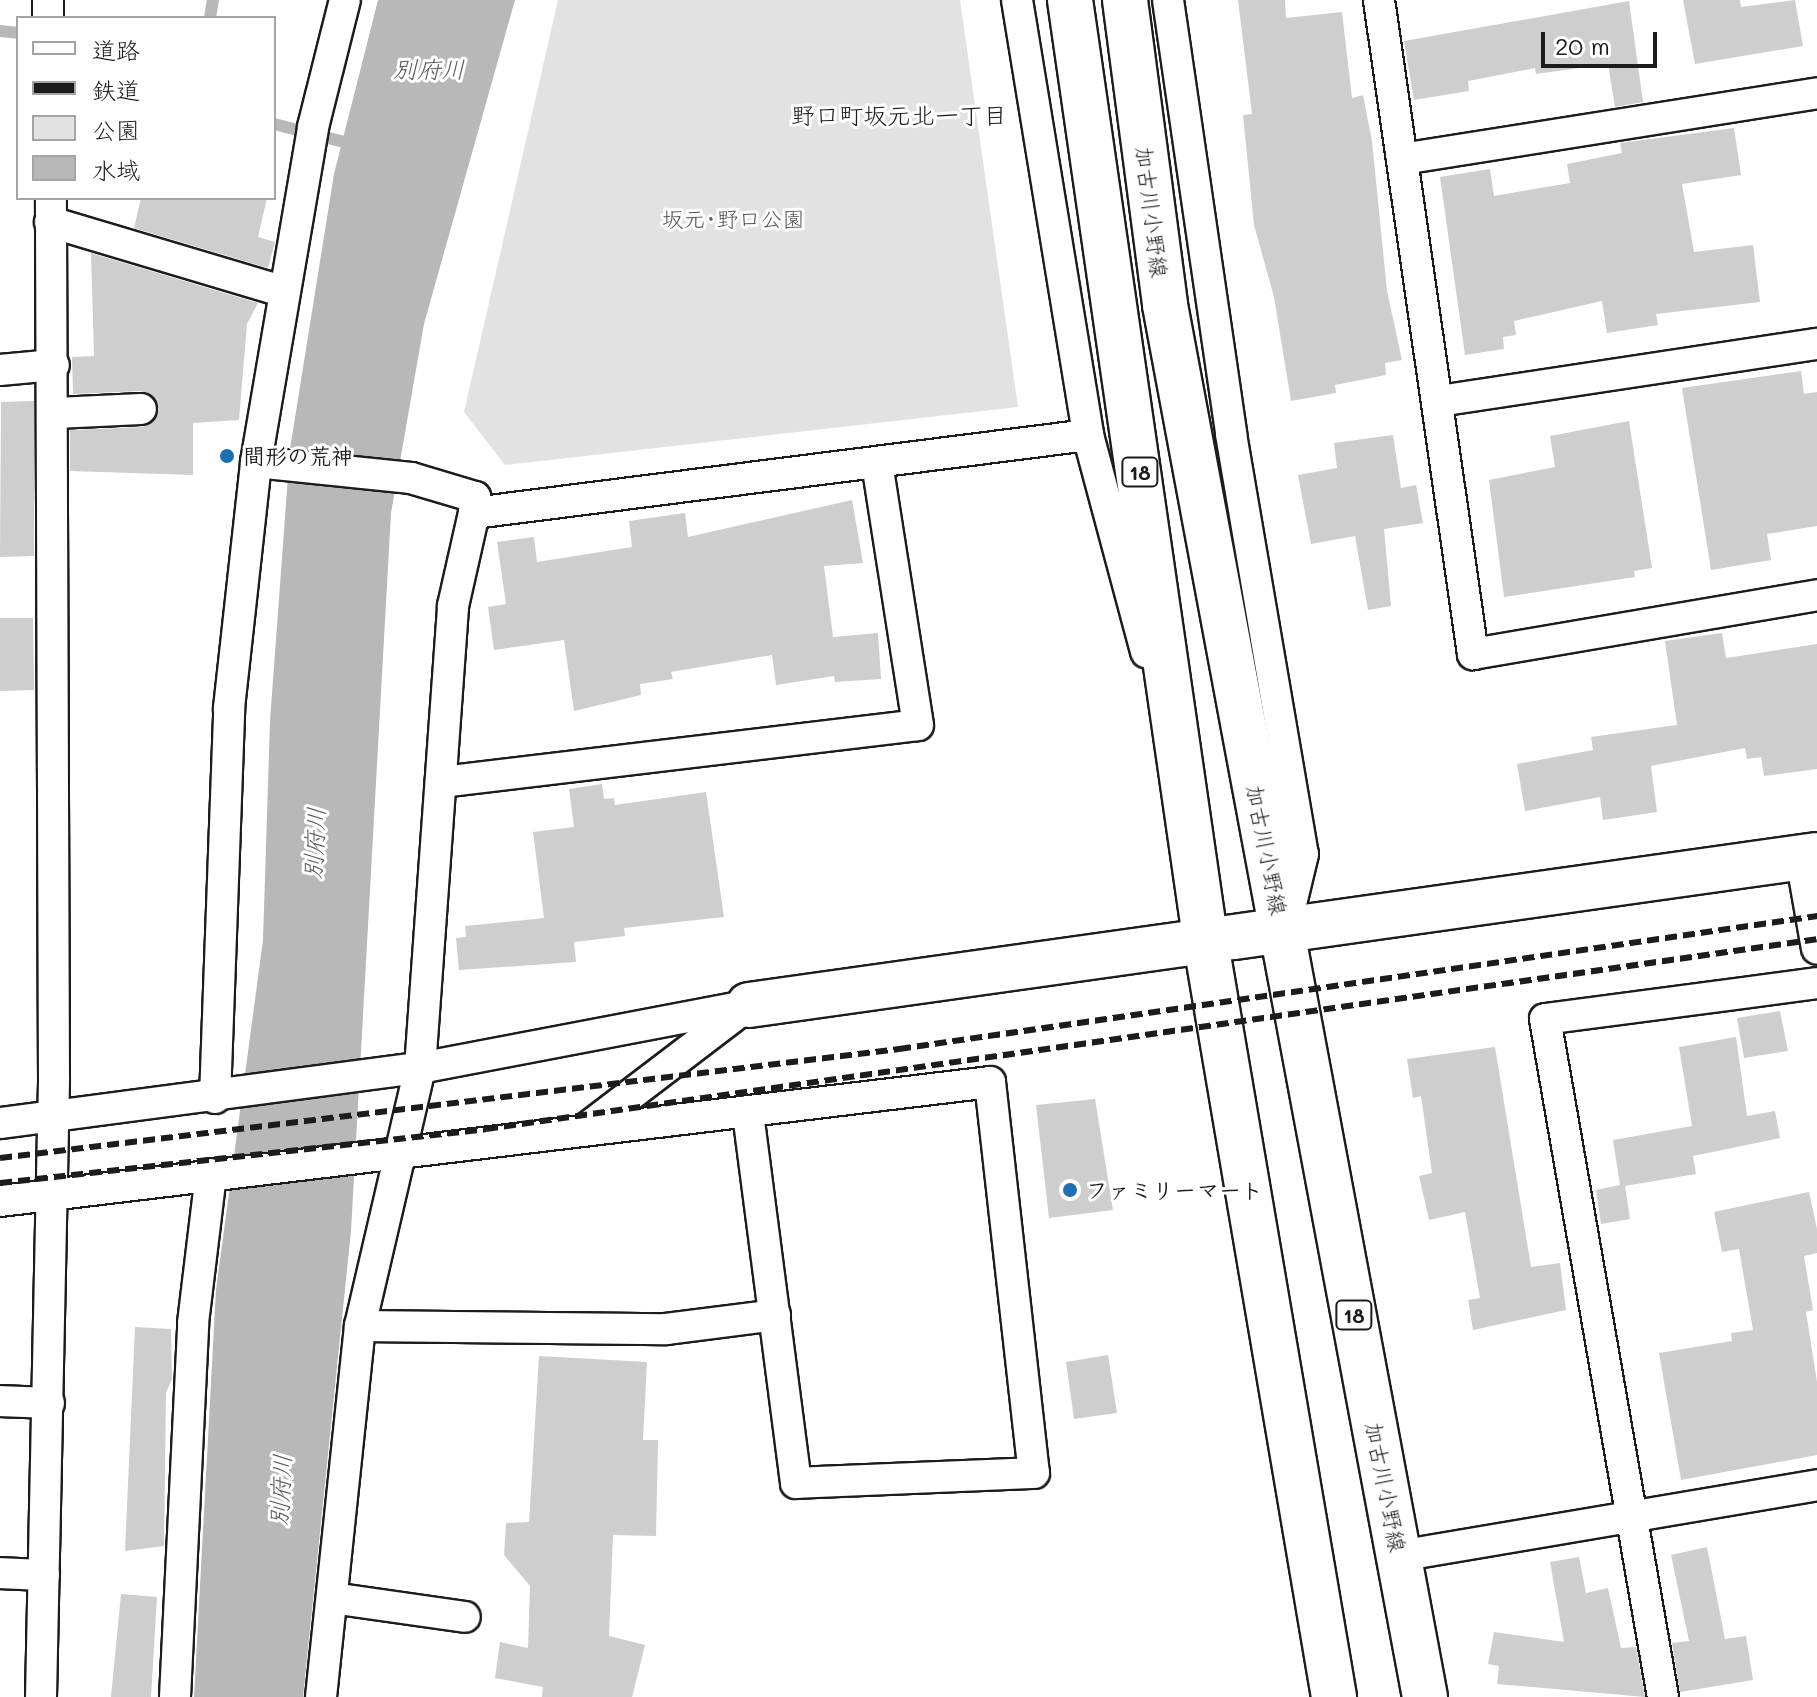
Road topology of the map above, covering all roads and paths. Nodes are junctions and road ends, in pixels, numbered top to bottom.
1 (345, 0) edge
2 (1017, 0) edge
3 (1070, 0) edge
4 (1125, 0) edge
5 (1168, 0) edge
6 (1379, 0) edge
7 (1817, 93) edge
8 (1402, 159) junction
9 (50, 210) edge
10 (282, 291) junction
11 (1817, 344) edge
12 (54, 365) junction
13 (0, 370) edge
14 (1439, 401) junction
15 (141, 409) dead end
16 (56, 413) junction
17 (1088, 435) junction
18 (256, 462) junction
19 (877, 464) junction
20 (474, 513) junction
21 (1817, 595) edge
22 (441, 782) junction
23 (1191, 821) junction
24 (1809, 856) edge
25 (1283, 934) junction
26 (1206, 944) junction
27 (1817, 949) edge
28 (1817, 983) edge
29 (749, 1005) junction
30 (420, 1068) junction
31 (215, 1098) junction
32 (748, 1111) junction
33 (54, 1117) junction
34 (0, 1123) edge
35 (581, 1132) junction
36 (385, 1156) junction
37 (211, 1174) junction
38 (53, 1194) junction
39 (0, 1201) edge
40 (775, 1315) junction
41 (360, 1326) junction
42 (0, 1401) edge
43 (49, 1403) junction
44 (1817, 1485) edge
45 (1635, 1518) junction
46 (1399, 1556) junction
47 (0, 1573) edge
48 (44, 1575) junction
49 (332, 1598) junction
50 (465, 1617) dead end
51 (41, 1697) edge
52 (175, 1697) edge
53 (321, 1697) edge
54 (1334, 1697) edge
55 (1425, 1697) edge
56 (1663, 1697) edge

1 - 10 street
2 - 17 street
3 - 23 main road, 18
4 - 25 main road, 加古川小野線 / 18
5 - 25 street
6 - 8 street
7 - 8 street
8 - 14 street
9 - 10 street
9 - 12 street
10 - 18 street
11 - 14 street
12 - 13 street
12 - 16 street
14 - 21 street
15 - 16 street
16 - 33 street
17 - 19 street
17 - 23 street
18 - 20 street
18 - 31 street
19 - 20 street
19 - 22 street
20 - 22 street
22 - 30 street
23 - 26 main road, 18
24 - 25 main road
24 - 27 street
25 - 26 main road
25 - 46 main road, 加古川小野線 / 18
26 - 29 main road
26 - 54 main road, 18
28 - 45 street
29 - 30 street
29 - 35 street
30 - 31 street
30 - 36 street
31 - 33 street
32 - 35 street
32 - 40 street
32 - 40 street
33 - 34 street
33 - 38 street
35 - 36 street
36 - 37 street
36 - 41 street
37 - 38 street
37 - 52 street
38 - 39 street
38 - 43 street
40 - 41 street
41 - 49 street
42 - 43 street
43 - 48 street
44 - 45 street
45 - 46 street
45 - 56 street
46 - 55 main road, 加古川小野線 / 18
47 - 48 street
48 - 51 street
49 - 50 street
49 - 53 street

